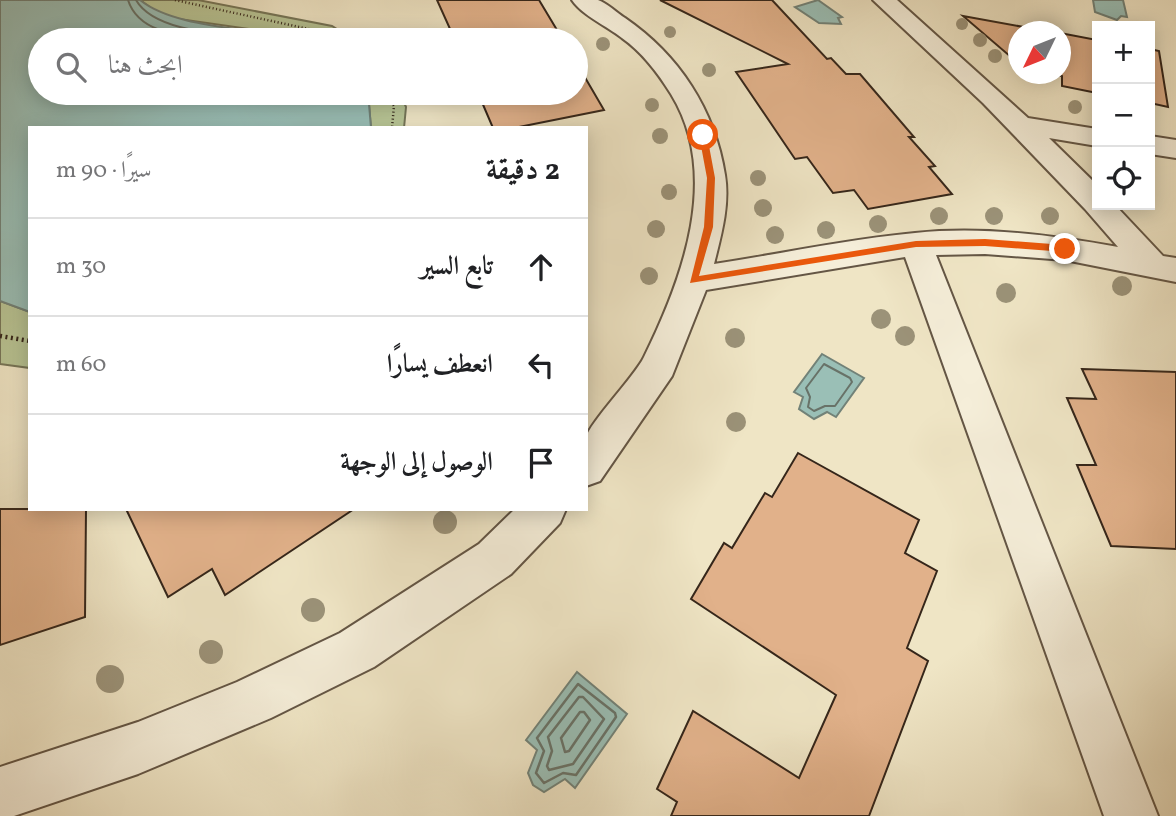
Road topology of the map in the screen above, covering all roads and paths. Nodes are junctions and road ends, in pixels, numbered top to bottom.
1 (175, 0) edge
2 (583, 0) edge
3 (884, 0) edge
4 (304, 28) edge
5 (393, 105) edge
6 (1021, 125) junction
7 (392, 126) edge
8 (1092, 136) edge
9 (1155, 146) edge
10 (1176, 149) edge
11 (1092, 198) edge
12 (1104, 210) edge
13 (916, 244) junction
14 (1163, 267) edge
15 (693, 280) junction
16 (0, 336) edge
17 (28, 341) edge
18 (588, 465) edge
19 (543, 511) edge
20 (0, 794) edge
21 (1131, 816) edge

1 - 4 path
2 - 15 street
3 - 6 street
5 - 7 path
6 - 8 street
6 - 11 street
9 - 10 street
12 - 14 street
13 - 14 street
13 - 15 street
13 - 21 street
15 - 18 street
16 - 17 path
19 - 20 street

